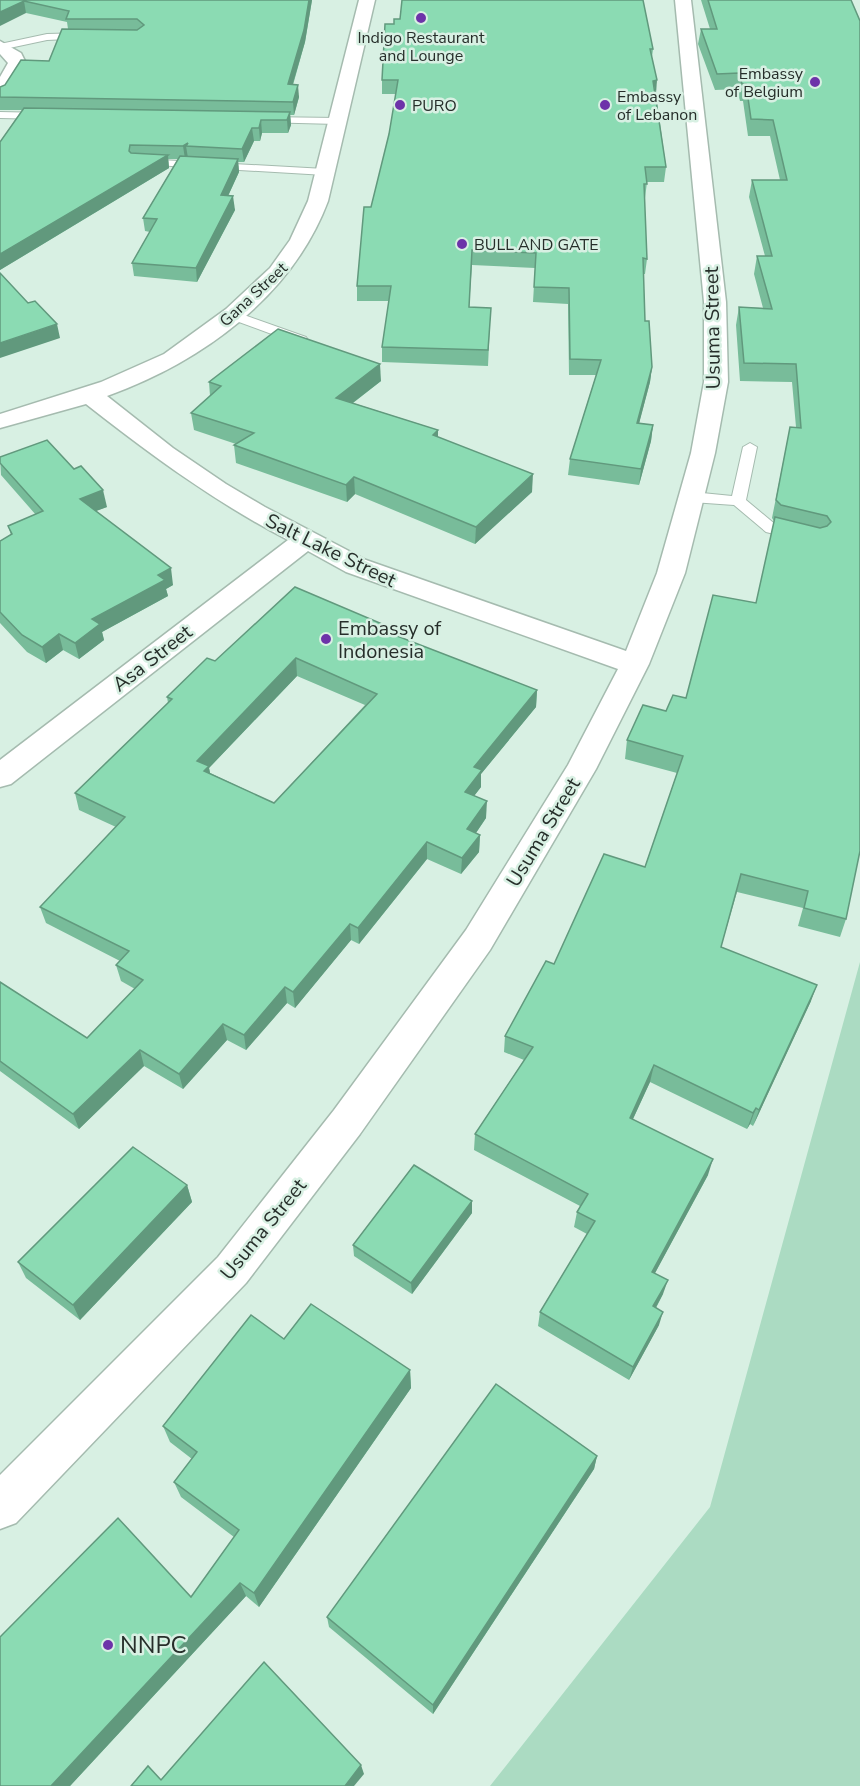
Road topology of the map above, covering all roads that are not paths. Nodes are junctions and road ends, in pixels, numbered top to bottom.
1 (367, 0) edge
2 (683, 0) edge
3 (94, 36) edge
4 (1, 47) edge
5 (0, 93) edge
6 (0, 115) edge
7 (58, 116) edge
8 (256, 120) edge
9 (338, 121) junction
10 (137, 162) edge
11 (325, 172) junction
12 (233, 315) junction
13 (310, 343) edge
14 (89, 394) junction
15 (0, 421) edge
16 (750, 447) dead end
17 (692, 497) junction
18 (738, 501) junction
19 (816, 539) edge
20 (305, 540) junction
21 (635, 664) junction
22 (0, 776) edge
23 (0, 1507) edge

1 - 9 street, Gana Street
2 - 17 street, Usuma Street
3 - 4 lane
4 - 5 street
6 - 7 lane
8 - 9 lane
9 - 11 street, Gana Street
10 - 11 lane
11 - 12 street, Gana Street
12 - 13 lane
12 - 14 street, Gana Street
14 - 15 street, Gana Street
14 - 20 street, Salt Lake Street
16 - 18 lane
17 - 18 lane
17 - 21 street, Usuma Street
18 - 19 lane
20 - 21 street, Salt Lake Street
20 - 22 street, Asa Street
21 - 23 street, Usuma Street

